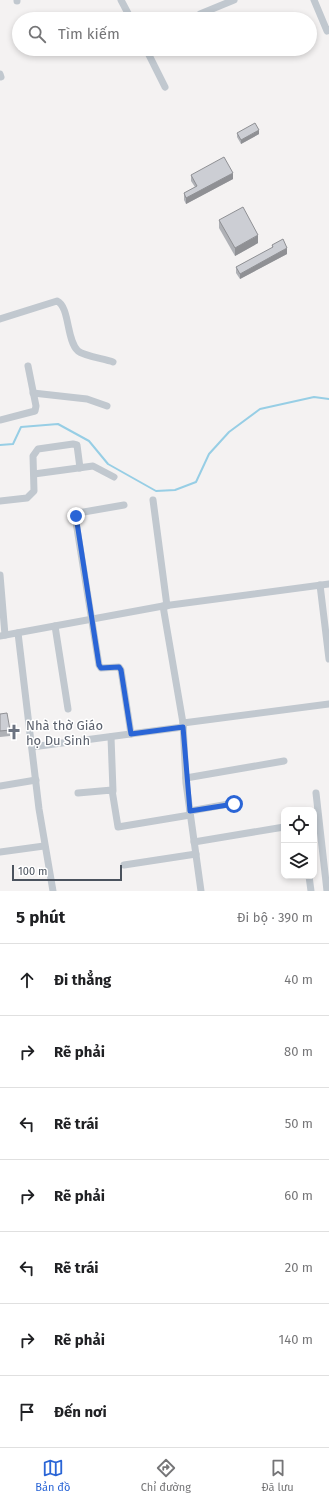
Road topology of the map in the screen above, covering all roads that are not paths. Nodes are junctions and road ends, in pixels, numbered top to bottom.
1 (121, 0) edge
2 (234, 0) edge
3 (314, 0) edge
4 (127, 12) edge
5 (205, 12) edge
6 (329, 30) edge
7 (150, 56) edge
8 (165, 87) dead end
9 (0, 320) edge
10 (113, 362) dead end
11 (28, 366) dead end
12 (33, 393) junction
13 (107, 406) dead end
14 (0, 420) edge
15 (80, 468) junction
16 (34, 474) junction
17 (114, 477) dead end
18 (153, 500) dead end
19 (0, 502) edge
20 (124, 506) dead end
21 (0, 575) edge
22 (329, 584) edge
23 (320, 585) junction
24 (165, 606) junction
25 (93, 619) junction
26 (55, 626) junction
27 (18, 633) junction
28 (2, 636) edge
29 (329, 659) edge
30 (329, 704) edge
31 (68, 709) dead end
32 (183, 725) junction
33 (131, 734) junction
34 (110, 737) junction
35 (32, 747) junction
36 (284, 761) dead end
37 (186, 778) junction
38 (36, 780) junction
39 (0, 786) edge
40 (113, 791) junction
41 (78, 793) dead end
42 (316, 793) dead end
43 (234, 804) dead end
44 (316, 807) edge
45 (190, 813) junction
46 (281, 828) edge
47 (317, 828) edge
48 (194, 842) junction
49 (44, 846) junction
50 (0, 852) edge
51 (196, 854) junction
52 (124, 865) dead end
53 (309, 879) edge
54 (53, 891) edge
55 (201, 891) edge
56 (311, 891) edge
57 (327, 891) edge

1 - 4 street
2 - 5 street
3 - 6 street
7 - 8 street
9 - 10 street
11 - 12 street
12 - 13 street
12 - 14 street
15 - 16 street
15 - 16 street
15 - 17 street
16 - 19 street
18 - 24 street
20 - 25 street
21 - 28 street
22 - 23 street
23 - 24 street
23 - 29 street
24 - 25 street
24 - 32 street
25 - 26 street
25 - 33 street
26 - 27 street
26 - 31 street
27 - 28 street
27 - 35 street
30 - 32 street
32 - 33 street
32 - 37 street
33 - 34 street
34 - 35 street
34 - 40 street
35 - 38 street
36 - 37 street
37 - 45 street
38 - 39 street
38 - 49 street
40 - 41 street
40 - 45 street
42 - 44 street
43 - 45 street
45 - 48 street
46 - 48 street
47 - 57 street
48 - 51 street
49 - 50 street
49 - 54 street
51 - 52 street
51 - 55 street
53 - 56 street

